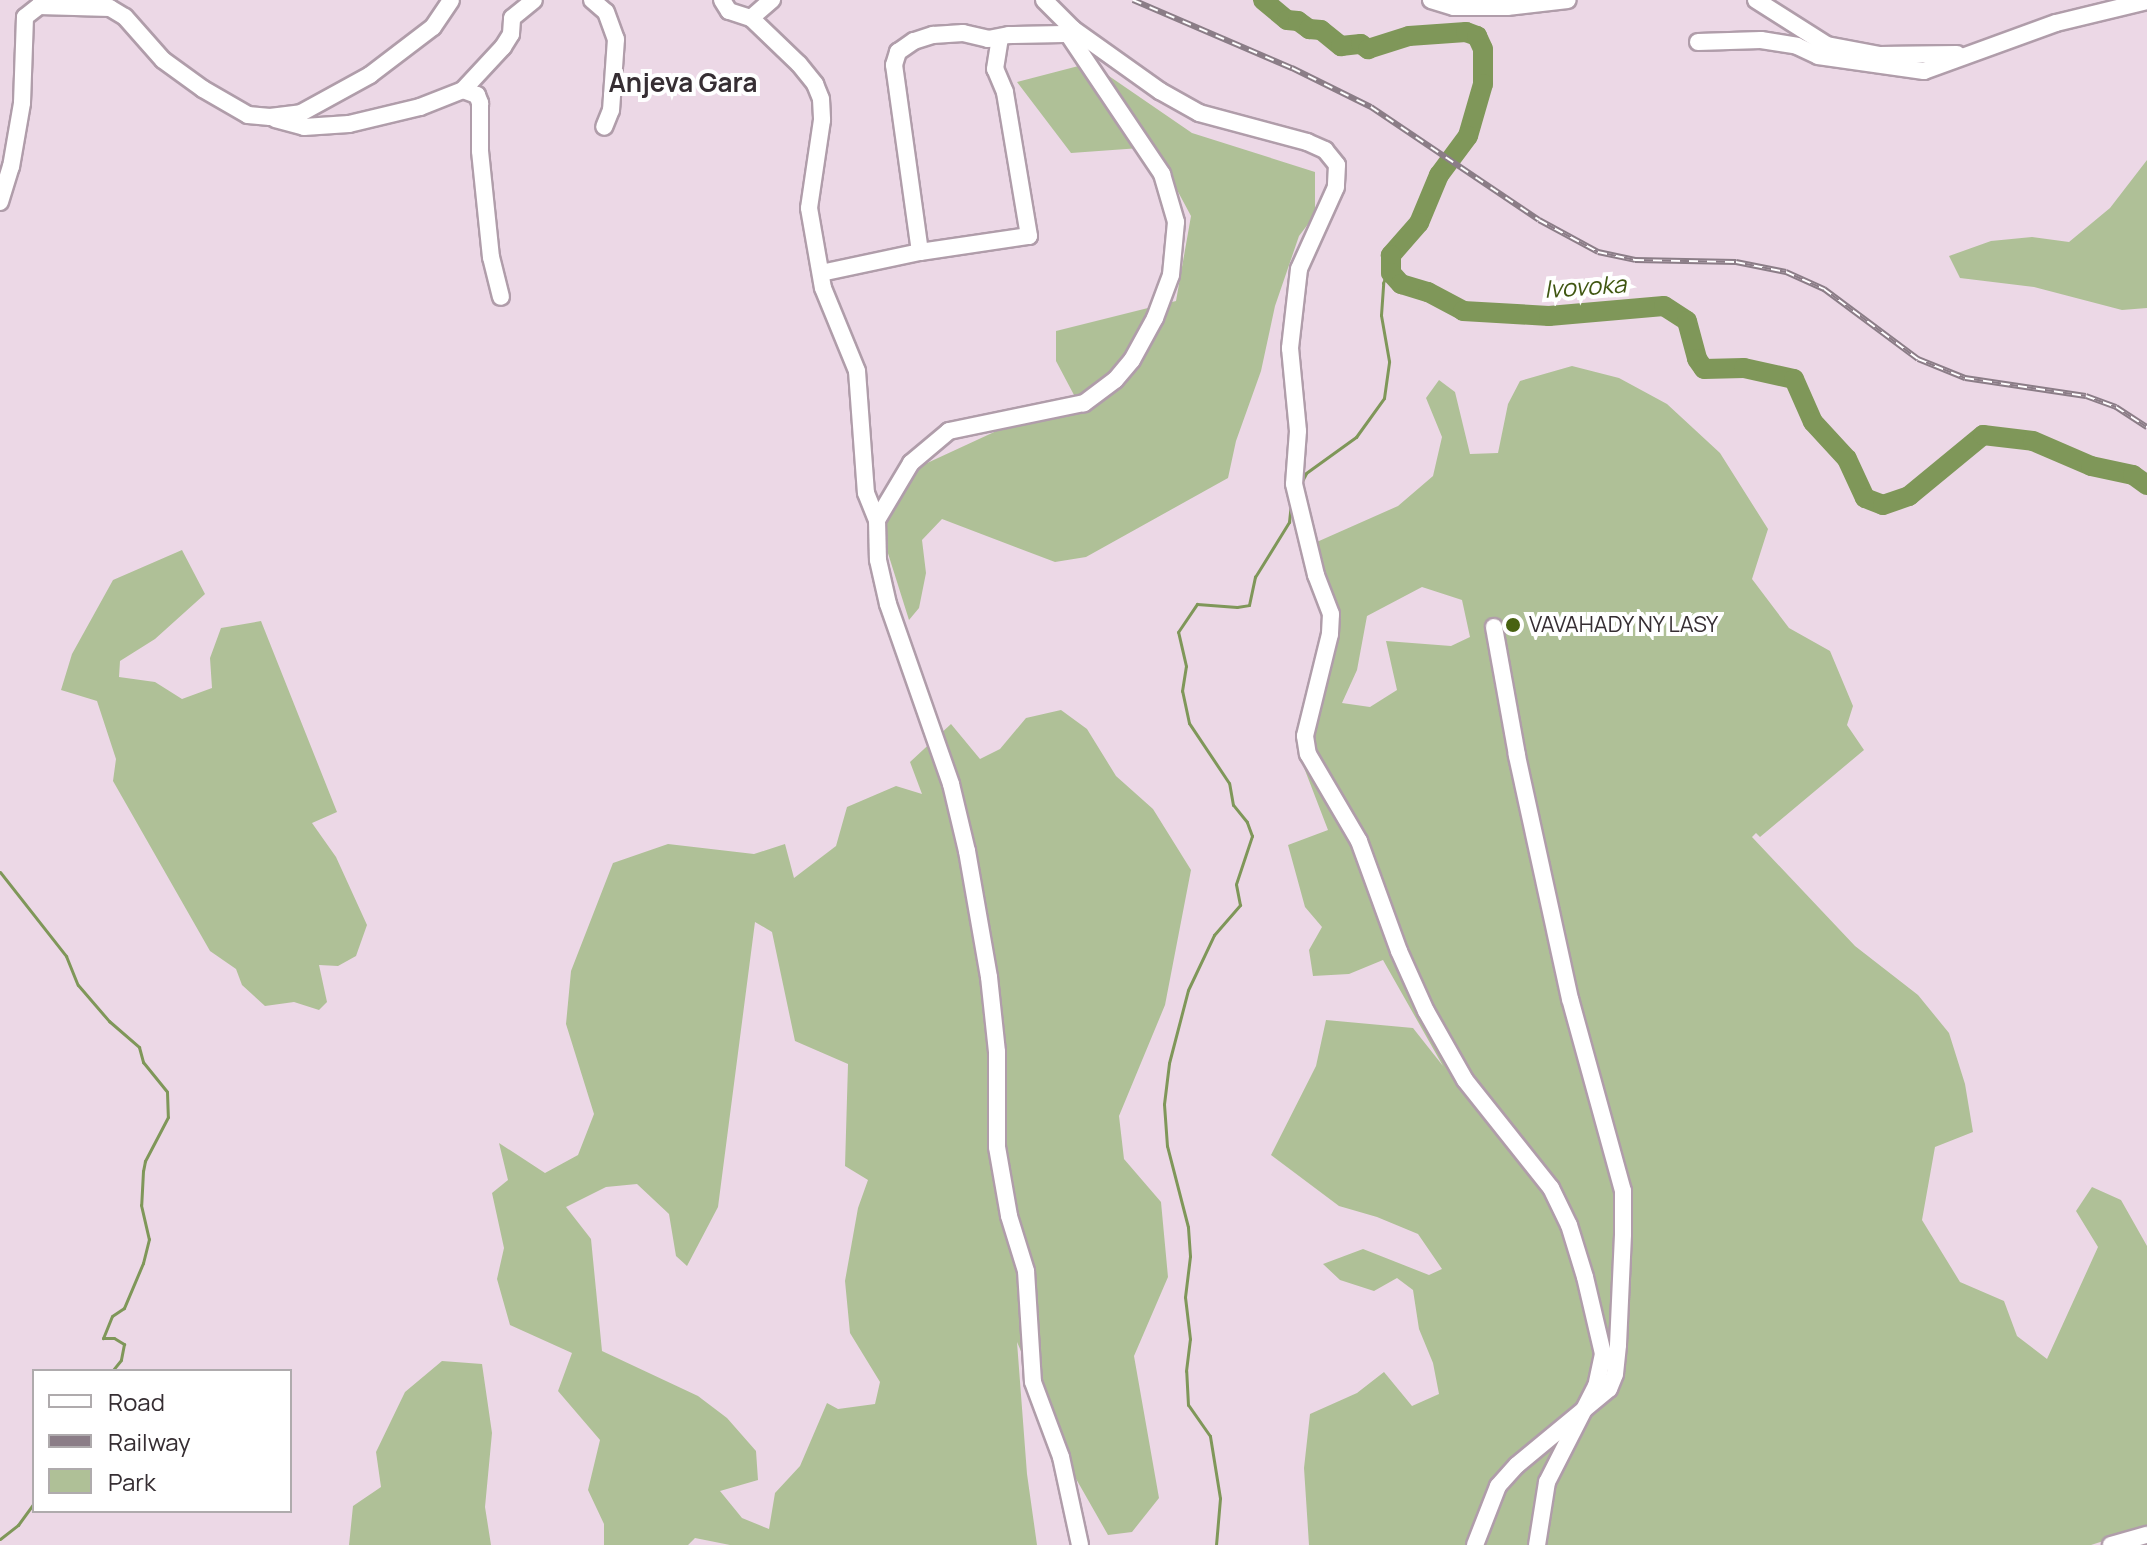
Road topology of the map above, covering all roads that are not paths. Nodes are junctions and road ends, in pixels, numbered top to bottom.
1 (451, 0) edge
2 (534, 0) edge
3 (592, 0) edge
4 (722, 0) edge
5 (772, 0) edge
6 (1044, 0) edge
7 (1431, 0) edge
8 (1568, 0) edge
9 (1756, 0) edge
10 (2147, 1) edge
11 (751, 18) junction
12 (1070, 32) junction
13 (1000, 37) junction
14 (1698, 42) dead end
15 (1983, 53) junction
16 (463, 90) junction
17 (270, 117) junction
18 (604, 127) dead end
19 (0, 202) edge
20 (920, 252) junction
21 (821, 273) junction
22 (501, 297) dead end
23 (877, 520) junction
24 (1494, 627) dead end
25 (1583, 1412) junction
26 (2147, 1535) edge
27 (1080, 1545) edge
28 (1475, 1545) edge
29 (1537, 1545) edge
30 (2111, 1545) edge

1 - 17 street
2 - 16 street
3 - 18 street
4 - 11 street
5 - 11 street
6 - 12 street
7 - 8 street
9 - 15 street
10 - 15 street
11 - 21 street
12 - 13 street
12 - 23 street
12 - 25 street
13 - 20 street
13 - 20 street
14 - 15 street
16 - 17 street
16 - 22 street
17 - 19 street
20 - 21 street
21 - 23 street
23 - 27 street
24 - 25 street
25 - 28 street
25 - 29 street
26 - 30 street

